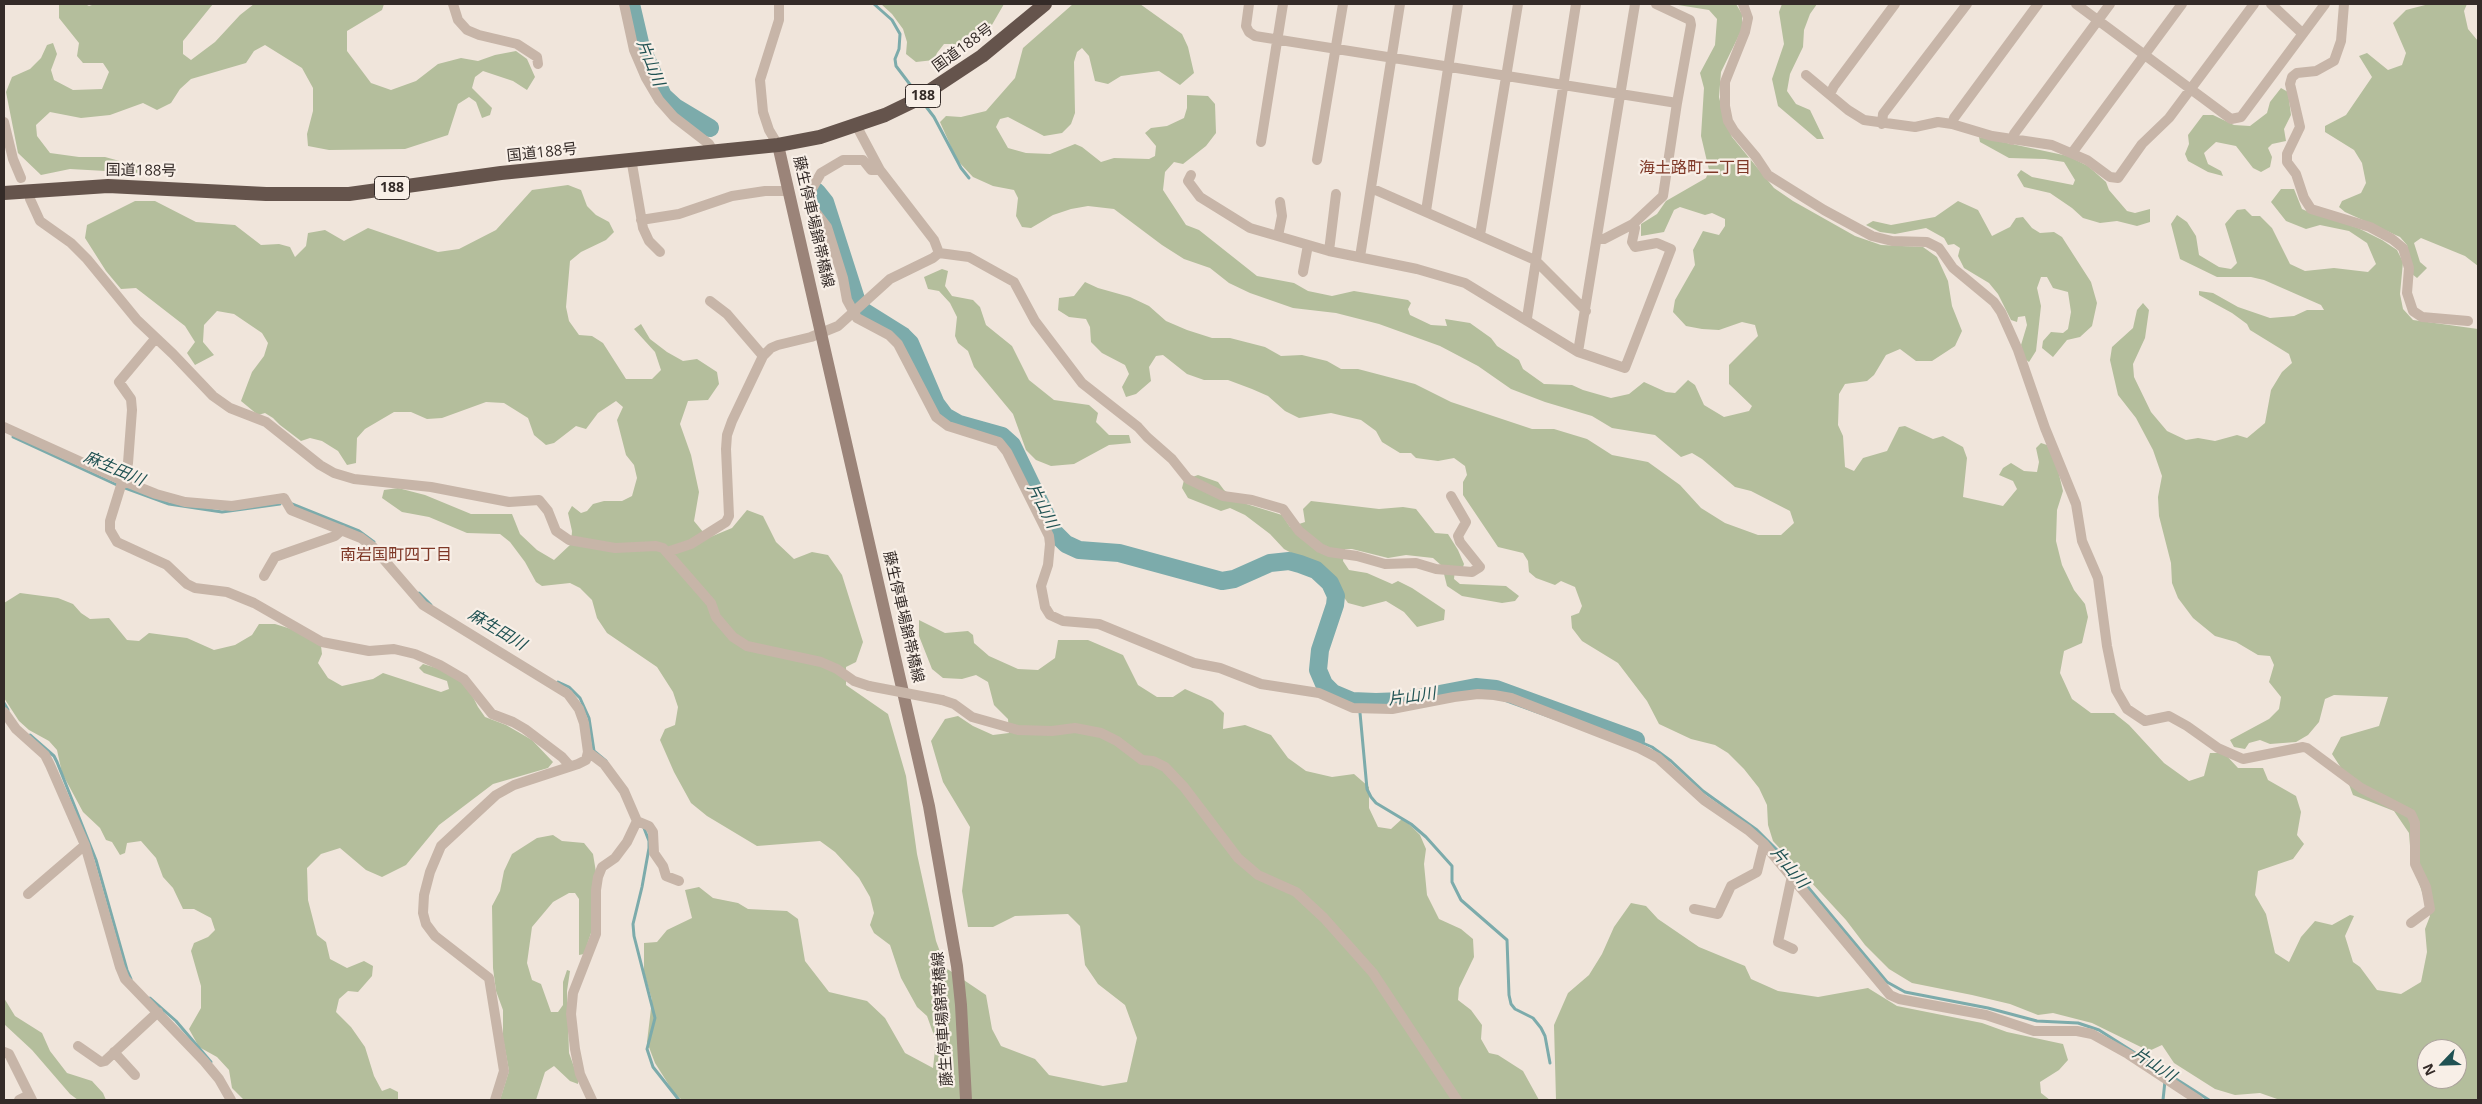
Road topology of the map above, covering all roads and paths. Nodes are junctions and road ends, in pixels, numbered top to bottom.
1 (453, 4) edge
2 (624, 4) edge
3 (779, 4) edge
4 (1045, 4) edge
5 (1249, 4) edge
6 (1283, 4) edge
7 (1343, 4) edge
8 (1400, 4) edge
9 (1458, 4) edge
10 (1518, 4) edge
11 (1576, 4) edge
12 (1635, 4) edge
13 (1656, 4) edge
14 (1743, 4) edge
15 (1895, 4) edge
16 (1966, 4) edge
17 (2038, 4) edge
18 (2076, 4) edge
19 (2110, 4) edge
20 (2182, 4) edge
21 (2254, 4) edge
22 (2271, 4) edge
23 (2325, 4) edge
24 (2344, 4) edge
25 (2098, 20) junction
26 (2302, 33) junction
27 (1277, 39) junction
28 (1335, 48) junction
29 (2144, 55) junction
30 (1391, 57) junction
31 (538, 64) dead end
32 (1448, 66) junction
33 (1506, 75) junction
34 (1806, 75) dead end
35 (1562, 84) junction
36 (2191, 89) junction
37 (1619, 93) junction
38 (1830, 94) junction
39 (1677, 103) junction
40 (4, 122) edge
41 (1882, 124) junction
42 (1952, 124) junction
43 (856, 125) junction
44 (2012, 140) junction
45 (1261, 142) dead end
46 (778, 145) junction
47 (713, 151) junction
48 (2072, 153) junction
49 (631, 158) junction
50 (1316, 160) dead end
51 (880, 170) junction
52 (1191, 175) dead end
53 (21, 178) dead end
54 (1371, 188) junction
55 (789, 191) junction
56 (4, 193) edge
57 (1336, 194) dead end
58 (30, 199) dead end
59 (1280, 202) dead end
60 (1426, 211) junction
61 (641, 220) junction
62 (1633, 224) junction
63 (1480, 235) junction
64 (1278, 236) junction
65 (1597, 239) junction
66 (1308, 245) junction
67 (1329, 250) junction
68 (660, 252) dead end
69 (939, 253) junction
70 (1360, 257) junction
71 (1535, 260) junction
72 (1303, 272) dead end
73 (710, 300) dead end
74 (858, 308) junction
75 (1586, 311) junction
76 (1526, 318) junction
77 (2468, 321) dead end
78 (822, 334) junction
79 (155, 339) junction
80 (1578, 352) junction
81 (763, 356) junction
82 (4, 426) edge
83 (121, 480) junction
84 (1451, 496) dead end
85 (342, 530) junction
86 (667, 552) junction
87 (264, 576) dead end
88 (4, 712) edge
89 (588, 752) junction
90 (570, 766) junction
91 (637, 821) junction
92 (1764, 844) junction
93 (85, 845) junction
94 (1792, 876) junction
95 (678, 881) dead end
96 (28, 894) dead end
97 (1694, 909) dead end
98 (2411, 923) dead end
99 (1794, 949) dead end
100 (158, 1012) junction
101 (78, 1046) dead end
102 (4, 1052) edge
103 (114, 1052) junction
104 (135, 1075) dead end
105 (30, 1098) edge
106 (228, 1099) edge
107 (19, 1100) edge
108 (495, 1100) edge
109 (592, 1100) edge
110 (966, 1100) edge
111 (1456, 1100) edge
112 (2198, 1100) edge

1 - 31 street
2 - 47 street
3 - 46 street
4 - 43 highway, 国道188号 / 188
5 - 27 street
6 - 27 street
7 - 28 street
8 - 30 street
9 - 32 street
10 - 33 street
11 - 35 street
12 - 37 street
13 - 39 street
14 - 98 street
15 - 38 street
16 - 41 street
17 - 42 street
18 - 25 street
19 - 25 street
20 - 29 street
21 - 36 street
22 - 26 street
23 - 26 street
24 - 77 street
25 - 29 street
25 - 44 street
26 - 36 street
27 - 28 street
27 - 45 street
28 - 30 street
28 - 50 street
29 - 36 street
29 - 48 street
30 - 32 street
30 - 54 street
32 - 33 street
32 - 60 street
33 - 35 street
33 - 63 street
34 - 38 street
35 - 37 street
35 - 71 street
36 - 48 street
37 - 39 street
37 - 65 street
38 - 41 street
39 - 62 street
40 - 53 street
41 - 42 street
42 - 44 street
43 - 46 highway, 国道188号 / 188
43 - 51 street
44 - 48 street
46 - 47 highway, 国道188号 / 188
46 - 55 main road, 藤生停車場錦帯橋線
47 - 49 highway, 国道188号 / 188
49 - 56 highway, 国道188号 / 188
49 - 61 street
51 - 69 street
51 - 74 street
52 - 64 street
54 - 60 street
54 - 70 street
55 - 61 street
55 - 78 main road, 藤生停車場錦帯橋線
57 - 67 street
58 - 79 street
59 - 64 street
60 - 63 street
61 - 68 street
62 - 65 street
62 - 80 street
63 - 71 street
64 - 66 street
65 - 75 street
66 - 67 street
66 - 72 street
67 - 70 street
69 - 74 street
69 - 84 street
70 - 76 street
71 - 75 street
71 - 76 street
73 - 81 street
74 - 78 street
74 - 92 street
75 - 80 street
76 - 80 street
78 - 81 street
78 - 110 main road, 藤生停車場錦帯橋線
79 - 83 street
79 - 86 street
81 - 86 street
82 - 83 street
83 - 85 street
83 - 90 street
85 - 87 street
85 - 89 street
86 - 111 street, bridge
88 - 93 street
89 - 90 street
89 - 91 street
90 - 108 street
91 - 95 street
91 - 109 street
92 - 94 street
92 - 97 street
93 - 96 street
93 - 100 street
94 - 99 street
94 - 112 street
100 - 103 street
100 - 106 street
101 - 103 street
102 - 105 street
103 - 104 street
105 - 107 street

